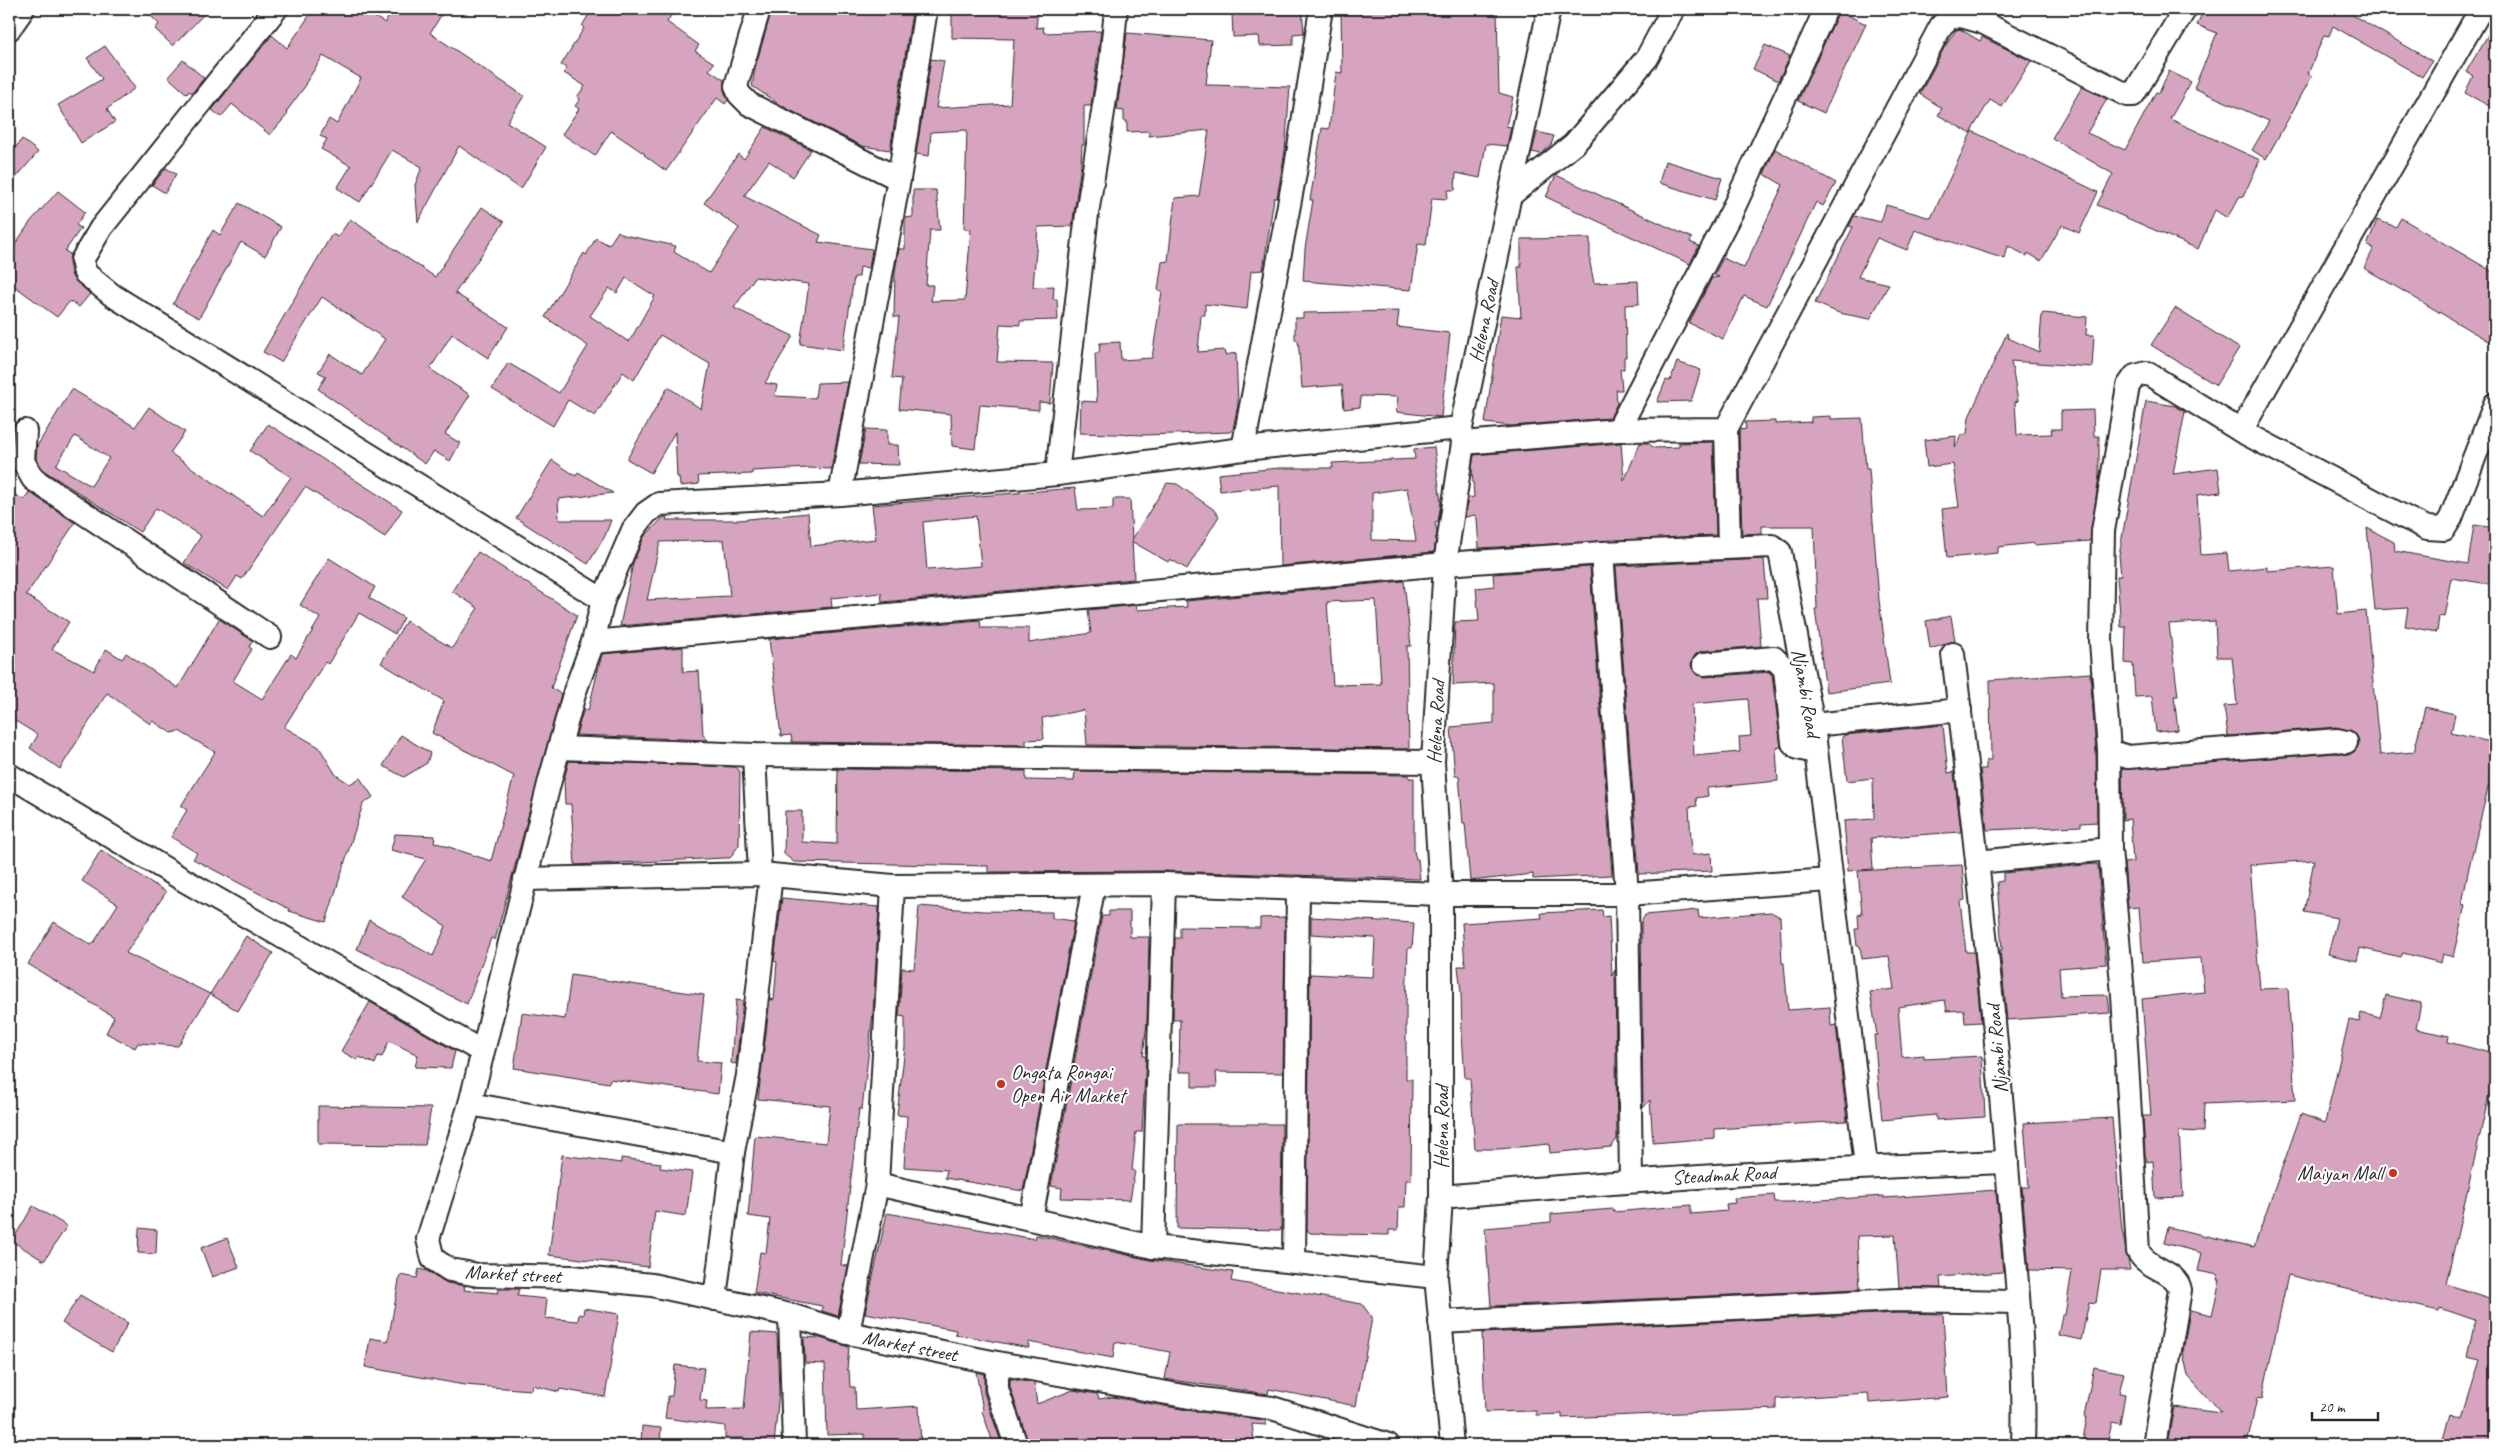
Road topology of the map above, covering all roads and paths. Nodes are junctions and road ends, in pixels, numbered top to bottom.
1 (23, 9) edge
2 (276, 9) edge
3 (759, 9) edge
4 (926, 9) edge
5 (1116, 9) edge
6 (1321, 9) edge
7 (1549, 9) edge
8 (1673, 9) edge
9 (1826, 9) edge
10 (2185, 9) edge
11 (2481, 9) edge
12 (9, 29) edge
13 (899, 179) junction
14 (1512, 194) junction
15 (2495, 404) edge
16 (1726, 429) junction
17 (25, 430) dead end
18 (1618, 430) junction
19 (2241, 431) junction
20 (1462, 435) junction
21 (1243, 449) junction
22 (1058, 474) junction
23 (840, 494) junction
24 (1729, 546) junction
25 (1602, 553) junction
26 (1446, 564) junction
27 (603, 600) junction
28 (270, 637) dead end
29 (594, 642) junction
30 (1953, 654) dead end
31 (1704, 664) dead end
32 (1960, 710) junction
33 (1812, 725) junction
34 (2346, 742) dead end
35 (558, 748) junction
36 (2109, 751) junction
37 (1815, 752) junction
38 (754, 755) junction
39 (1433, 762) junction
40 (9, 775) edge
41 (2110, 849) junction
42 (1978, 862) junction
43 (765, 875) junction
44 (525, 879) junction
45 (1830, 880) junction
46 (1164, 884) junction
47 (1094, 885) junction
48 (893, 886) junction
49 (1298, 888) junction
50 (1441, 894) junction
51 (1627, 894) junction
52 (482, 1051) junction
53 (470, 1104) junction
54 (733, 1152) junction
55 (2007, 1162) junction
56 (1866, 1166) junction
57 (1631, 1180) junction
58 (877, 1184) junction
59 (1442, 1197) junction
60 (1031, 1219) junction
61 (1153, 1247) junction
62 (1294, 1262) junction
63 (1436, 1277) junction
64 (715, 1298) junction
65 (2018, 1302) junction
66 (790, 1315) junction
67 (1440, 1322) junction
68 (848, 1333) junction
69 (997, 1363) junction
70 (794, 1445) edge
71 (1016, 1445) edge
72 (1388, 1445) edge
73 (1452, 1445) edge
74 (2023, 1445) edge
75 (2154, 1445) edge

1 - 12 street
2 - 27 street
3 - 13 street
4 - 13 street
5 - 22 street
6 - 21 street
7 - 14 street, Helena Road
8 - 14 street
9 - 18 street
10 - 16 street
11 - 19 street
13 - 23 street
14 - 20 street, Helena Road
15 - 19 street
16 - 18 street
16 - 24 street
17 - 28 street
18 - 20 street
19 - 36 street
20 - 21 street
20 - 26 street, Helena Road
21 - 22 street
22 - 23 street
23 - 27 street
24 - 25 street
24 - 33 street, Njambi Road
25 - 26 street
25 - 51 street
26 - 29 street
26 - 39 street, Helena Road
27 - 29 street
29 - 35 street
30 - 32 street, Njambi Road
31 - 37 street
32 - 33 street
32 - 42 street, Njambi Road
33 - 37 street, Njambi Road
34 - 36 street
35 - 38 street
35 - 44 street
36 - 41 street
37 - 45 street, Njambi Road
38 - 39 street
38 - 43 street
39 - 50 street, Helena Road
40 - 52 street
41 - 42 street
41 - 75 street
42 - 55 street, Njambi Road
43 - 44 street
43 - 48 street
43 - 54 street
44 - 52 street
45 - 51 street
45 - 56 street, Njambi Road
46 - 47 street
46 - 49 street
46 - 61 street
47 - 48 street
47 - 60 street
48 - 58 street
49 - 50 street
49 - 62 street
50 - 51 street
50 - 59 street, Helena Road
51 - 57 street
52 - 53 street
53 - 54 street
53 - 64 street, Market street
54 - 64 street
55 - 56 street, Steadmak Road
55 - 65 street, Njambi Road
56 - 57 street, Steadmak Road
57 - 59 street, Steadmak Road
58 - 60 street
58 - 68 street
59 - 63 street, Helena Road
60 - 61 street
61 - 62 street
62 - 63 street
63 - 67 street, Helena Road
64 - 66 street, Market street
65 - 67 street
65 - 74 street, Njambi Road
66 - 68 street, Market street
66 - 70 street
67 - 73 street, Helena Road
68 - 69 street, Market street
69 - 71 street
69 - 72 street, Market street

